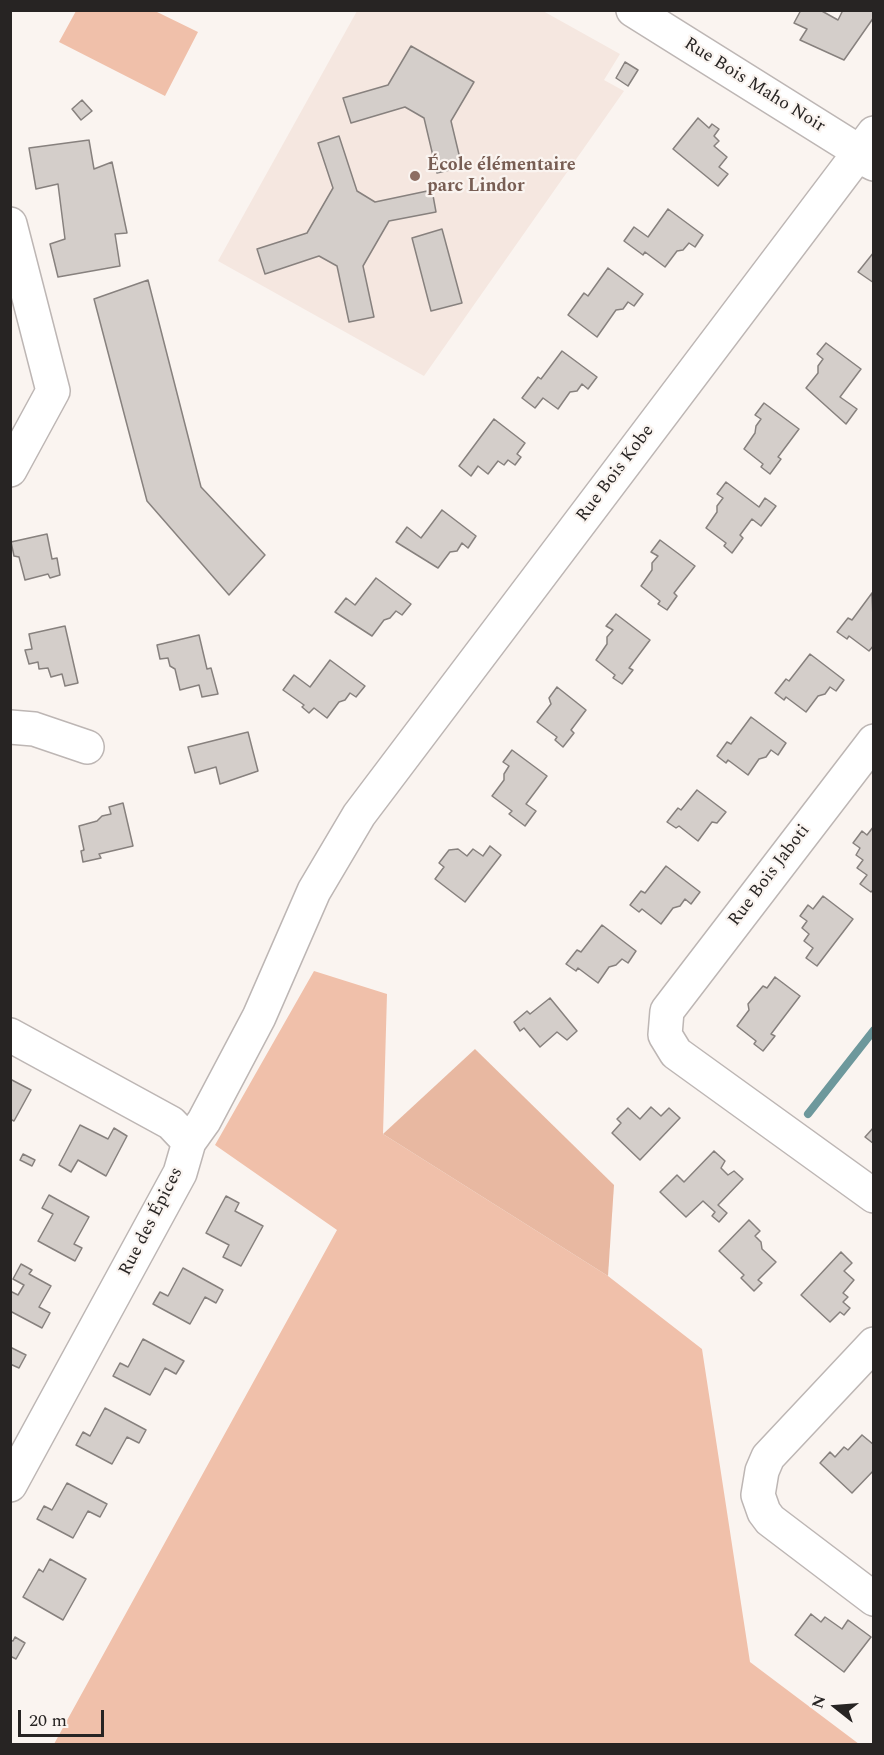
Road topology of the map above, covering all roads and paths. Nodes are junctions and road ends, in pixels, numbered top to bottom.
1 (633, 10) edge
2 (868, 151) edge
3 (10, 224) edge
4 (10, 470) edge
5 (10, 728) edge
6 (873, 741) edge
7 (87, 747) dead end
8 (10, 1035) edge
9 (189, 1142) junction
10 (873, 1196) edge
11 (873, 1344) edge
12 (10, 1485) edge
13 (873, 1599) edge

1 - 2 street, Rue Bois Maho Noir
2 - 9 street, Rue Bois Kobe
3 - 4 street
5 - 7 street
6 - 10 street, Rue Bois Jaboti
8 - 9 street
9 - 12 street, Rue des Épices
11 - 13 street

